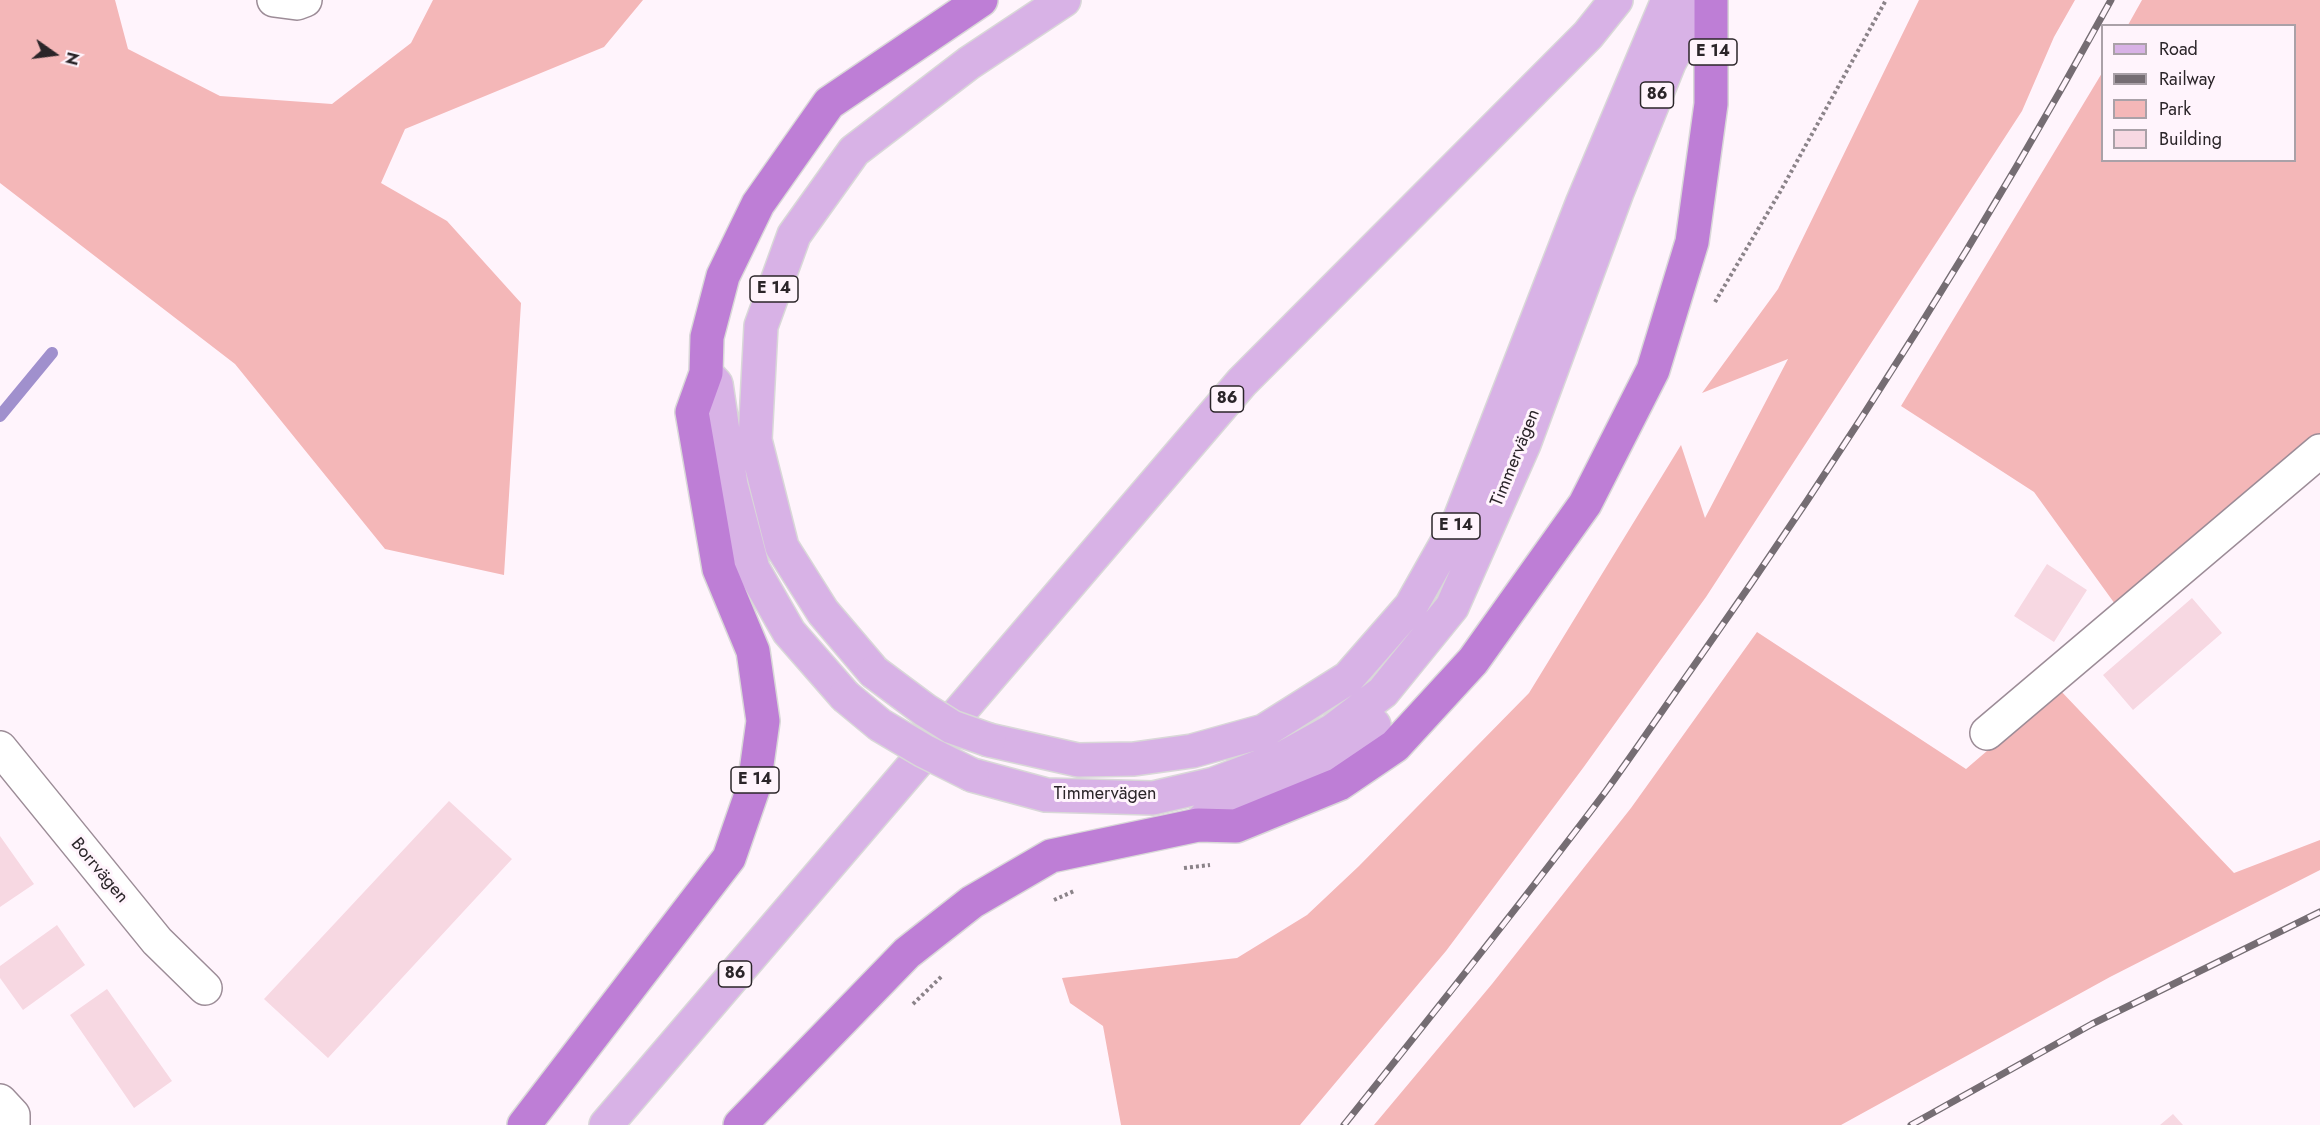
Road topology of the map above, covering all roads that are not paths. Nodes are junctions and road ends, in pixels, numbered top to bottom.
1 (274, 0) edge
2 (305, 0) edge
3 (981, 0) edge
4 (1064, 0) edge
5 (1616, 0) edge
6 (1668, 0) edge
7 (1702, 0) edge
8 (1712, 0) edge
9 (706, 373) junction
10 (2320, 451) edge
11 (1452, 607) junction
12 (1987, 733) dead end
13 (0, 748) edge
14 (1197, 825) junction
15 (205, 988) dead end
16 (0, 1101) edge
17 (13, 1125) edge
18 (524, 1125) edge
19 (606, 1125) edge
20 (740, 1125) edge

1 - 2 street
3 - 9 highway, E 14
4 - 6 main road, Timmervägen / E 14, bridge
5 - 19 main road, 86
7 - 11 main road, Timmervägen / 86
8 - 14 highway, E 14
9 - 11 main road, Timmervägen / 86, bridge
9 - 18 highway, E 14
10 - 12 street
11 - 14 main road, 86
13 - 15 street, Borrvägen
14 - 20 highway, E 14
16 - 17 street

